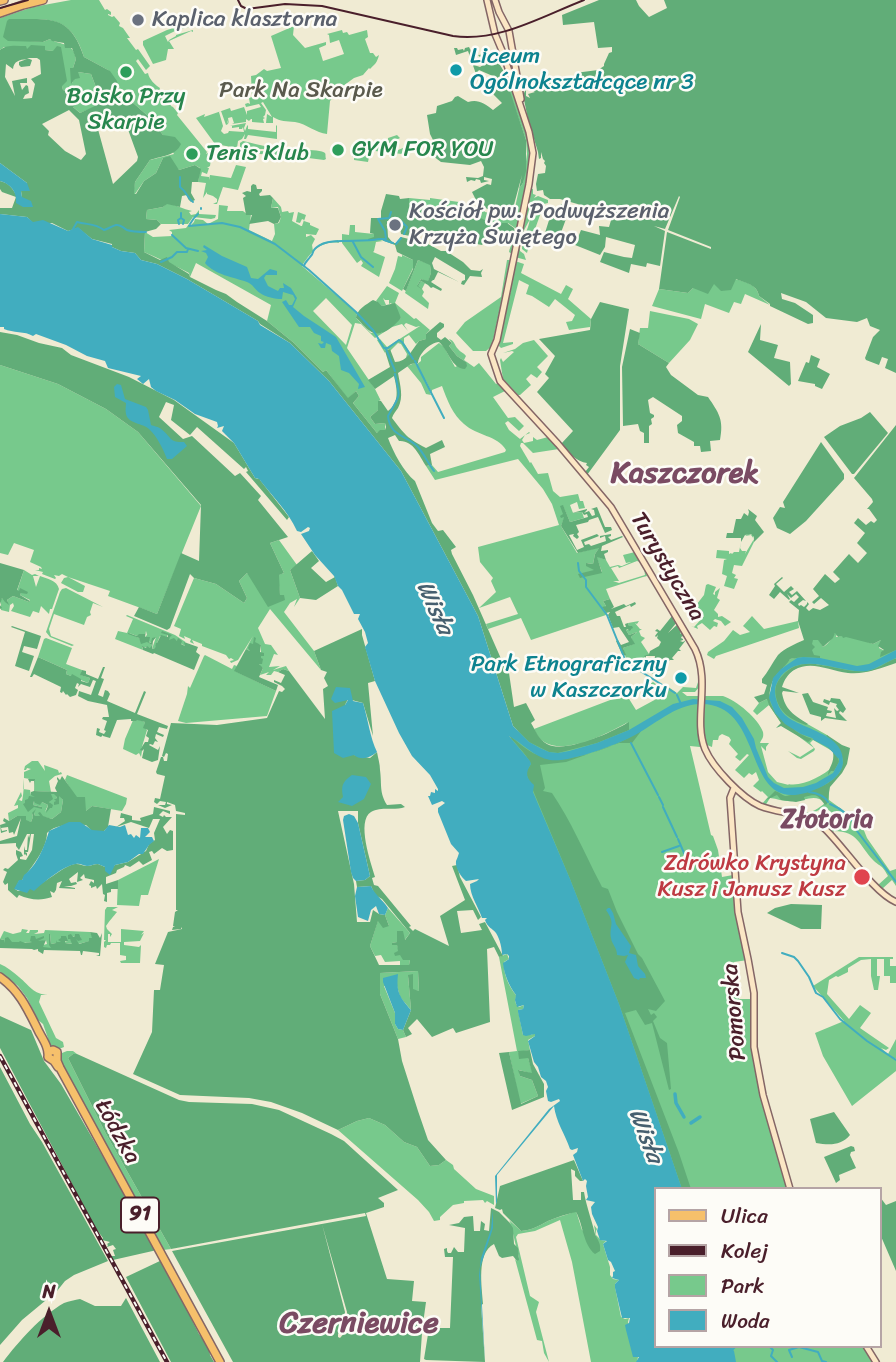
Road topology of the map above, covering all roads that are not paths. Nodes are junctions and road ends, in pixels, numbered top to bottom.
1 (43, 0) edge
2 (487, 0) edge
3 (495, 0) edge
4 (0, 12) edge
5 (525, 122) junction
6 (734, 788) junction
7 (896, 902) edge
8 (0, 975) edge
9 (788, 1187) edge
10 (220, 1362) edge

1 - 4 main road
2 - 5 main road
3 - 5 main road
5 - 6 main road, Turystyczna
6 - 7 main road
6 - 9 main road, Pomorska
8 - 10 main road, Łódzka / 91

